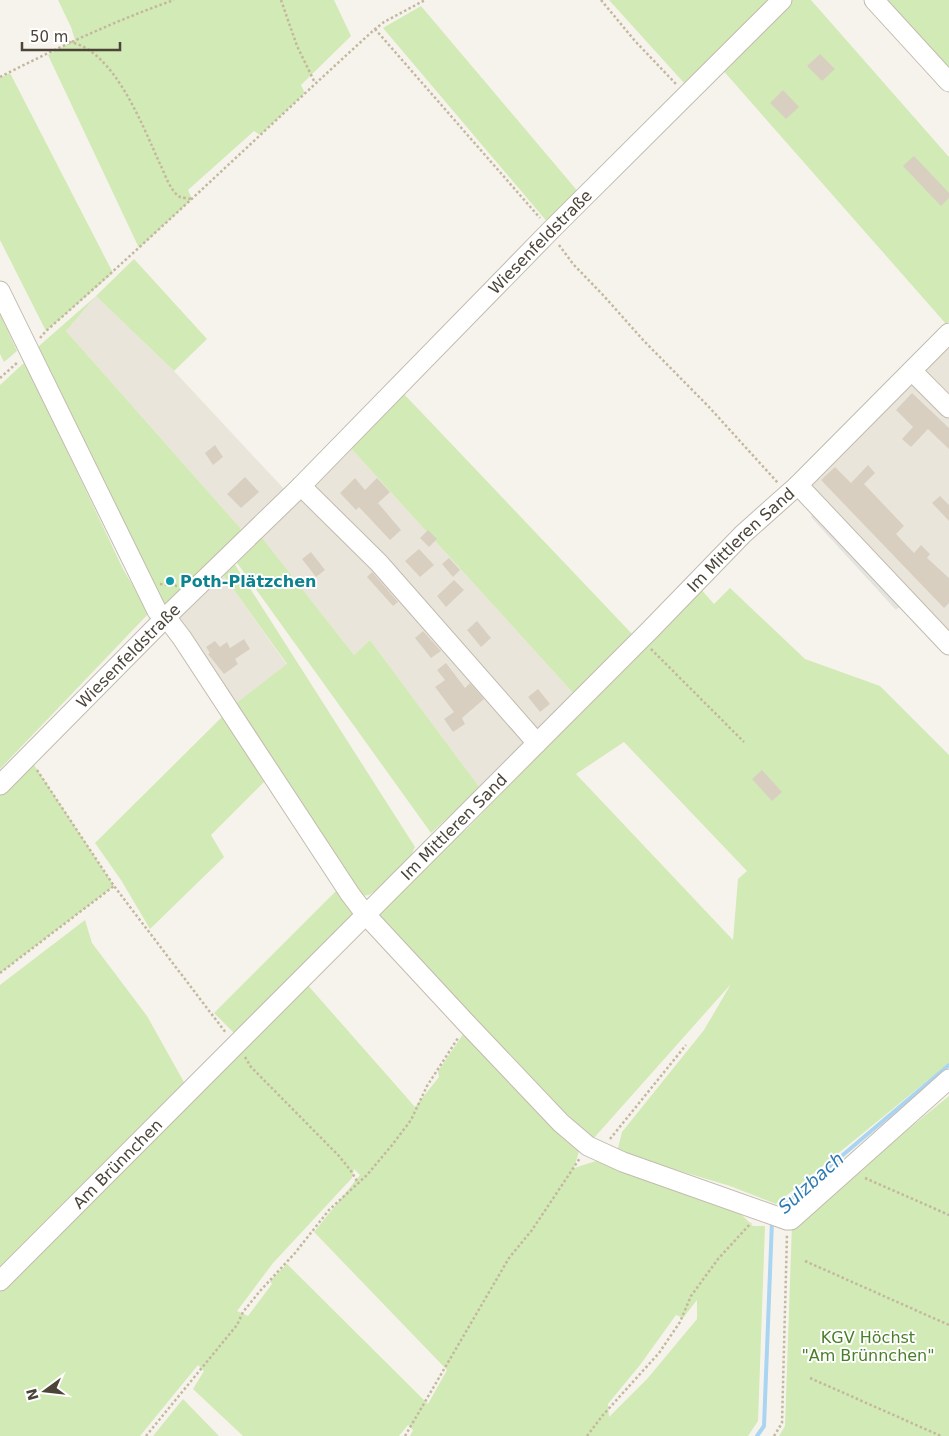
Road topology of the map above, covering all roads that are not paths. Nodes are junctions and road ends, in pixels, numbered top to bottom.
1 (782, 0) edge
2 (874, 0) edge
3 (949, 82) edge
4 (0, 291) edge
5 (949, 334) edge
6 (912, 371) junction
7 (949, 408) edge
8 (301, 486) junction
9 (793, 490) junction
10 (166, 618) junction
11 (949, 645) edge
12 (537, 743) junction
13 (0, 785) edge
14 (366, 915) junction
15 (235, 1045) joint
16 (949, 1079) edge
17 (0, 1281) edge

1 - 8 street, Wiesenfeldstraße
2 - 3 street
4 - 10 street
5 - 6 street, Im Mittleren Sand
6 - 7 street
6 - 9 street, Im Mittleren Sand
8 - 10 street, Wiesenfeldstraße
8 - 12 street
9 - 11 street, Im Mittleren Sand
9 - 12 street, Im Mittleren Sand
10 - 13 street, Wiesenfeldstraße
10 - 14 street
12 - 14 street, Im Mittleren Sand
14 - 15 street, Im Mittleren Sand
14 - 16 street
15 - 17 street, Am Brünnchen

